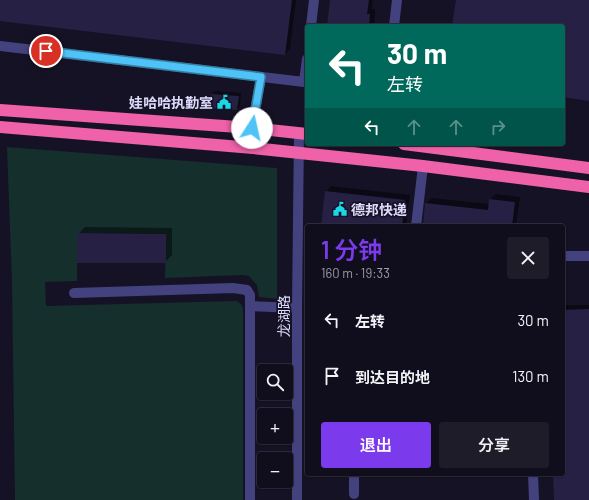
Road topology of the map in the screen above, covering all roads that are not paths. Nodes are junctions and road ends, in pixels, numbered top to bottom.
1 (314, 0) edge
2 (397, 0) edge
3 (311, 24) edge
4 (394, 24) edge
5 (0, 46) edge
6 (305, 76) edge
7 (261, 77) junction
8 (0, 110) edge
9 (0, 126) edge
10 (252, 128) junction
11 (303, 133) edge
12 (419, 146) edge
13 (298, 152) junction
14 (423, 166) junction
15 (589, 168) edge
16 (589, 187) edge
17 (416, 224) edge
18 (565, 256) edge
19 (589, 256) edge
20 (74, 293) dead end
21 (250, 306) junction
22 (297, 308) junction
23 (302, 446) edge
24 (354, 476) edge
25 (533, 476) edge
26 (354, 494) dead end
27 (250, 500) edge
28 (297, 500) edge
29 (534, 500) edge

1 - 3 street
2 - 4 street
5 - 7 street
6 - 7 street
7 - 10 street
8 - 10 highway
9 - 13 highway
10 - 11 highway
11 - 13 street, 龙湖路
12 - 15 highway
13 - 14 highway
13 - 22 street, 龙湖路
14 - 16 highway
14 - 17 street
18 - 19 street
20 - 21 street
21 - 22 street
21 - 27 street
22 - 23 street, 龙湖路
23 - 28 street, 龙湖路
24 - 26 street
25 - 29 street

